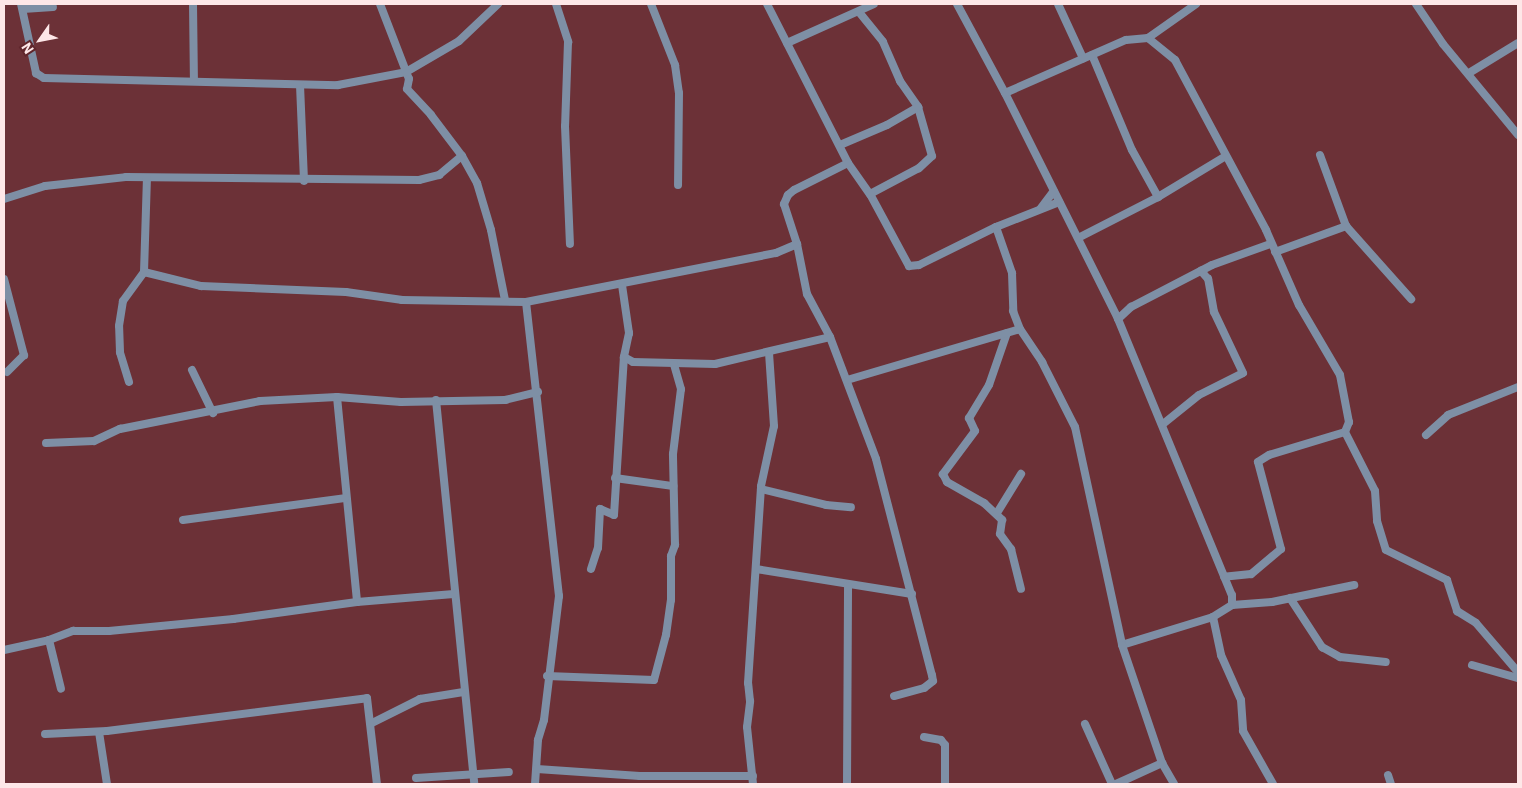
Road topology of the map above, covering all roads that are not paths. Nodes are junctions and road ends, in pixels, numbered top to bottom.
1 (193, 4) edge
2 (380, 4) edge
3 (498, 4) edge
4 (556, 4) edge
5 (651, 4) edge
6 (767, 4) edge
7 (874, 4) edge
8 (957, 4) edge
9 (1058, 4) edge
10 (1196, 4) edge
11 (1416, 4) edge
12 (22, 6) edge
13 (53, 7) dead end
14 (859, 12) junction
15 (1148, 38) junction
16 (787, 43) junction
17 (1518, 43) edge
18 (1092, 55) junction
19 (1083, 58) junction
20 (406, 72) junction
21 (1469, 73) junction
22 (194, 81) junction
23 (300, 84) junction
24 (1005, 94) junction
25 (918, 107) junction
26 (1518, 135) edge
27 (840, 145) junction
28 (1320, 155) dead end
29 (462, 156) junction
30 (1226, 156) junction
31 (848, 163) junction
32 (147, 178) junction
33 (304, 180) junction
34 (678, 185) dead end
35 (1054, 191) junction
36 (870, 194) junction
37 (1158, 197) junction
38 (4, 199) edge
39 (1059, 202) junction
40 (1041, 208) junction
41 (1346, 226) junction
42 (996, 227) junction
43 (1078, 238) junction
44 (570, 244) dead end
45 (797, 244) junction
46 (1270, 244) junction
47 (1275, 252) junction
48 (1201, 271) junction
49 (144, 272) junction
50 (4, 280) edge
51 (622, 285) junction
52 (1411, 299) dead end
53 (505, 300) junction
54 (526, 302) junction
55 (1118, 319) junction
56 (1020, 329) junction
57 (1007, 333) junction
58 (830, 337) junction
59 (770, 353) junction
60 (624, 357) junction
61 (674, 364) junction
62 (192, 370) dead end
63 (7, 372) dead end
64 (847, 380) junction
65 (129, 382) dead end
66 (1518, 387) edge
67 (538, 392) junction
68 (337, 397) junction
69 (436, 400) junction
70 (214, 413) junction
71 (1163, 424) junction
72 (1345, 432) junction
73 (1426, 435) dead end
74 (46, 443) dead end
75 (1022, 474) dead end
76 (615, 478) junction
77 (673, 486) junction
78 (761, 489) junction
79 (345, 498) junction
80 (851, 507) dead end
81 (997, 513) junction
82 (183, 520) dead end
83 (591, 569) dead end
84 (756, 569) junction
85 (1224, 578) junction
86 (1354, 585) dead end
87 (848, 586) junction
88 (1021, 589) dead end
89 (454, 594) junction
90 (912, 594) junction
91 (1290, 598) junction
92 (357, 602) junction
93 (1232, 606) junction
94 (1213, 616) junction
95 (49, 640) junction
96 (1122, 645) junction
97 (4, 650) edge
98 (1386, 662) dead end
99 (1472, 665) dead end
100 (1518, 672) edge
101 (548, 676) junction
102 (1518, 678) edge
103 (61, 689) dead end
104 (463, 692) junction
105 (894, 696) dead end
106 (372, 723) junction
107 (1085, 724) dead end
108 (98, 732) junction
109 (45, 734) dead end
110 (924, 737) dead end
111 (1162, 763) junction
112 (537, 769) junction
113 (509, 772) dead end
114 (1388, 775) dead end
115 (753, 776) junction
116 (416, 778) dead end
117 (641, 780) edge
118 (107, 784) edge
119 (377, 784) edge
120 (474, 784) edge
121 (535, 784) edge
122 (753, 784) edge
123 (847, 784) edge
124 (945, 784) edge
125 (1114, 784) edge
126 (1174, 784) edge
127 (1273, 784) edge
128 (1391, 784) edge

1 - 22 street
2 - 20 street
3 - 20 street
4 - 44 street
5 - 34 street
6 - 16 street
7 - 14 street
8 - 24 street
9 - 19 street
10 - 15 street
11 - 21 street
12 - 13 street
12 - 22 street
14 - 16 street
14 - 25 street
15 - 18 street
15 - 30 street
16 - 27 street
17 - 21 street
18 - 19 street
18 - 37 street
19 - 24 street
20 - 23 street
20 - 29 street
21 - 26 street
22 - 23 street
23 - 33 street
24 - 35 street
25 - 27 street
25 - 36 street
27 - 31 street
28 - 41 street
29 - 33 street
29 - 53 street
30 - 37 street
30 - 46 street
31 - 36 street
31 - 45 street
32 - 33 street
32 - 38 street
32 - 49 street
35 - 39 street
35 - 40 street
36 - 42 street
37 - 43 street
39 - 40 street
39 - 43 street
40 - 42 street
41 - 47 street
41 - 52 street
42 - 56 street
43 - 55 street
45 - 51 street
45 - 58 street
46 - 47 street
46 - 48 street
47 - 72 street
48 - 55 street
48 - 71 street
49 - 53 street
49 - 65 street
50 - 63 street
51 - 54 street
51 - 60 street
53 - 54 street
54 - 67 street
55 - 71 street
56 - 57 street
56 - 96 street
57 - 64 street
57 - 81 street
58 - 59 street
58 - 64 street
59 - 61 street
59 - 78 street
60 - 61 street
60 - 76 street
61 - 77 street
62 - 70 street
64 - 90 street
66 - 73 street
67 - 69 street
67 - 101 street
68 - 69 street
68 - 70 street
68 - 79 street
69 - 89 street
70 - 74 street
71 - 85 street
72 - 85 street
72 - 100 street
75 - 81 street
76 - 77 street
76 - 83 street
77 - 101 street
78 - 80 street
78 - 84 street
79 - 82 street
79 - 92 street
81 - 88 street
84 - 87 street
84 - 115 street
85 - 93 street
86 - 91 street
87 - 90 street
87 - 123 street
89 - 92 street
89 - 104 street
90 - 105 street
91 - 93 street
91 - 98 street
92 - 95 street
93 - 94 street
94 - 96 street
94 - 127 street
95 - 97 street
95 - 103 street
96 - 111 street
99 - 102 street
101 - 112 street
104 - 106 street
104 - 120 street
106 - 108 street
106 - 119 street
107 - 125 street
108 - 109 street
108 - 118 street
110 - 124 street
111 - 125 street
111 - 126 street
112 - 117 street
112 - 121 street
113 - 116 street
114 - 128 street
115 - 117 street
115 - 122 street

